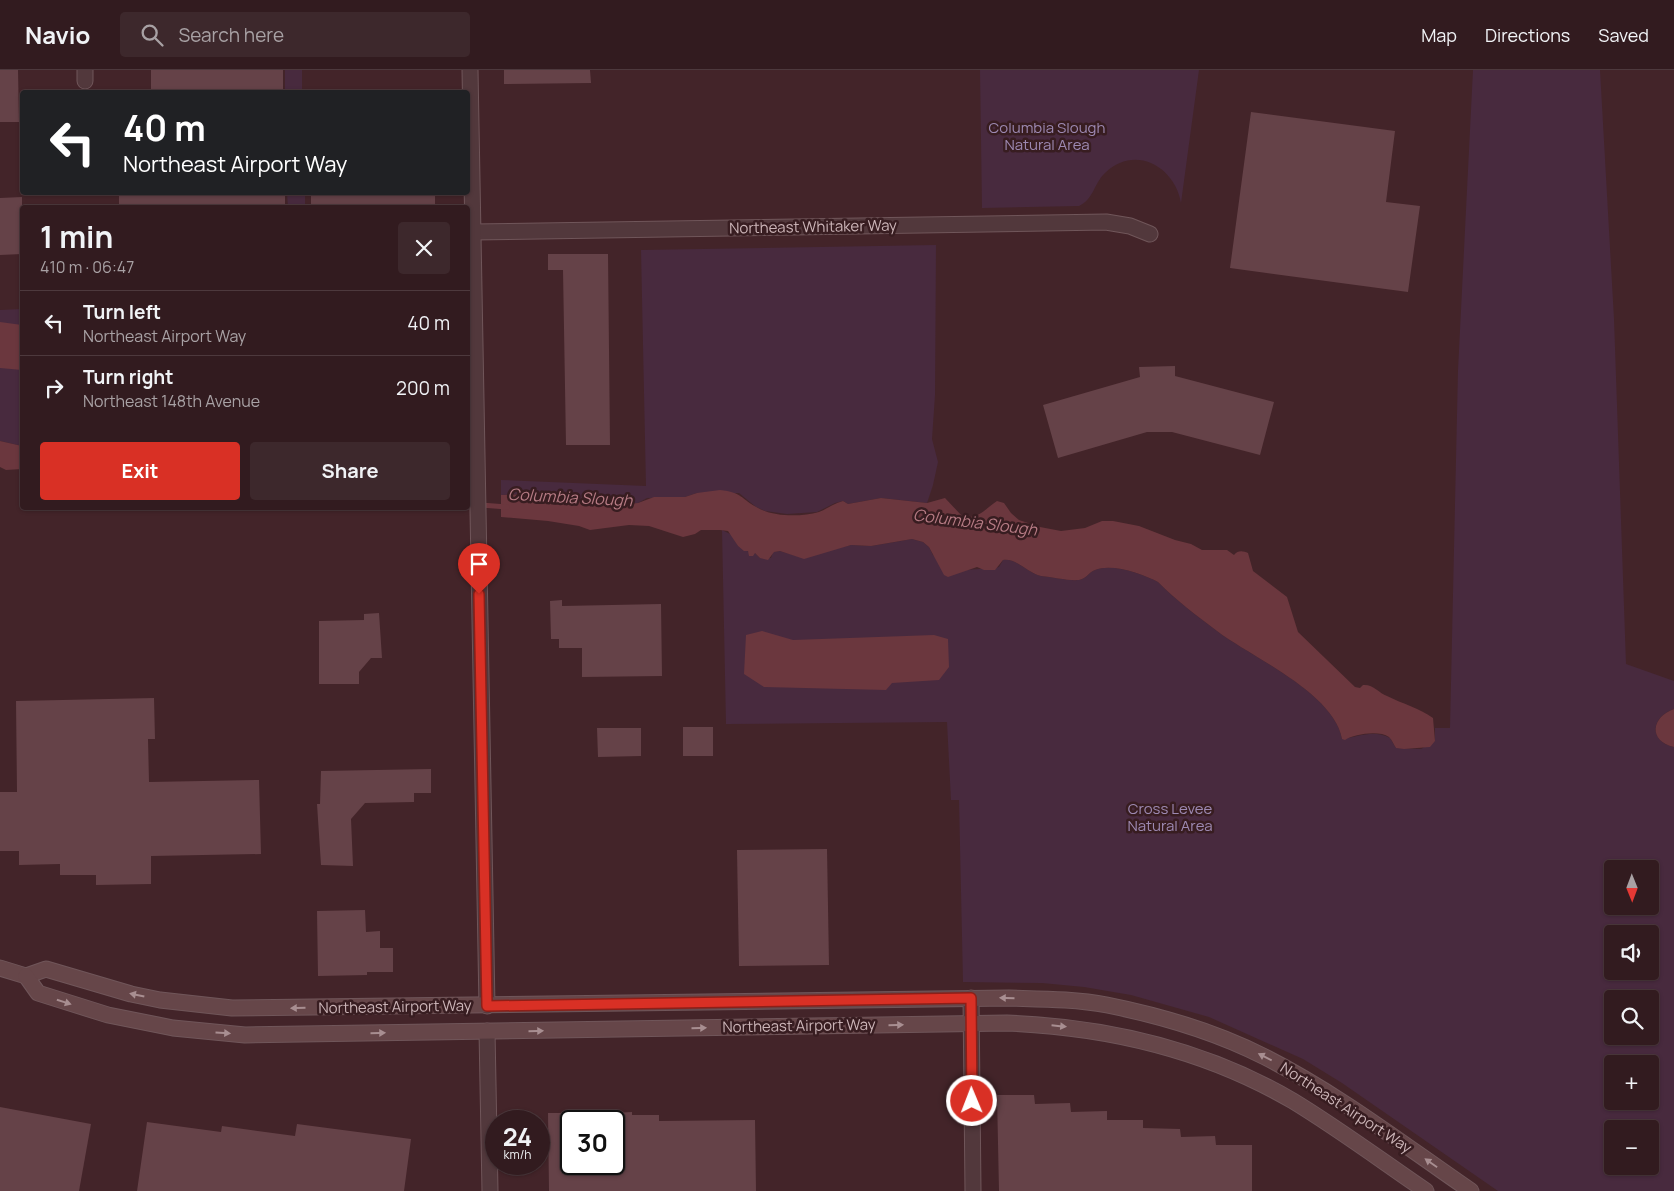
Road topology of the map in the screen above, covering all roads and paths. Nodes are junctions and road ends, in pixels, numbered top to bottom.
1 (470, 70) edge
2 (473, 232) junction
3 (1150, 234) dead end
4 (0, 968) edge
5 (26, 976) junction
6 (971, 998) junction
7 (487, 1006) junction
8 (971, 1024) junction
9 (488, 1032) junction
10 (490, 1191) edge
11 (974, 1191) edge
12 (1426, 1191) edge
13 (1472, 1191) edge

1 - 2 street
2 - 3 street, Northeast Whitaker Way
2 - 7 street
4 - 5 main road
7 -> 5 main road, Northeast Airport Way
5 -> 9 main road, Northeast Airport Way
6 - 7 main road, Northeast Airport Way
6 - 8 street
13 -> 6 main road, Northeast Airport Way
7 - 9 main road
9 -> 8 main road, Northeast Airport Way
8 - 11 street
8 -> 12 main road, Northeast Airport Way
9 - 10 street

